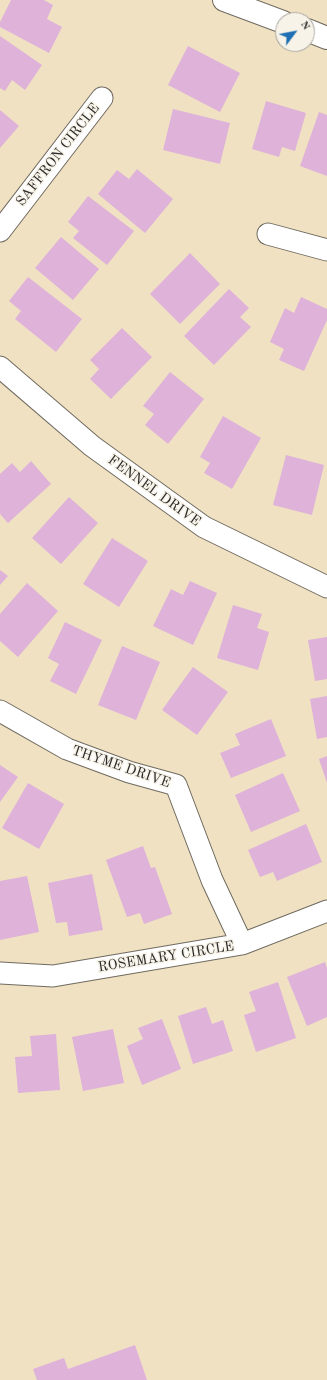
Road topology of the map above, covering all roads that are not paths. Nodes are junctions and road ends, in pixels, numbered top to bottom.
1 (224, 0) edge
2 (275, 19) edge
3 (315, 33) edge
4 (327, 38) edge
5 (102, 98) dead end
6 (0, 231) edge
7 (268, 234) dead end
8 (327, 250) edge
9 (0, 367) edge
10 (327, 586) edge
11 (0, 711) edge
12 (327, 911) edge
13 (242, 944) junction
14 (0, 974) edge

1 - 2 street
3 - 4 street
5 - 6 street, SAFFRON CIRCLE
7 - 8 street
9 - 10 street, FENNEL DRIVE
11 - 13 street, THYME DRIVE
12 - 13 street, ROSEMARY CIRCLE
13 - 14 street, ROSEMARY CIRCLE

